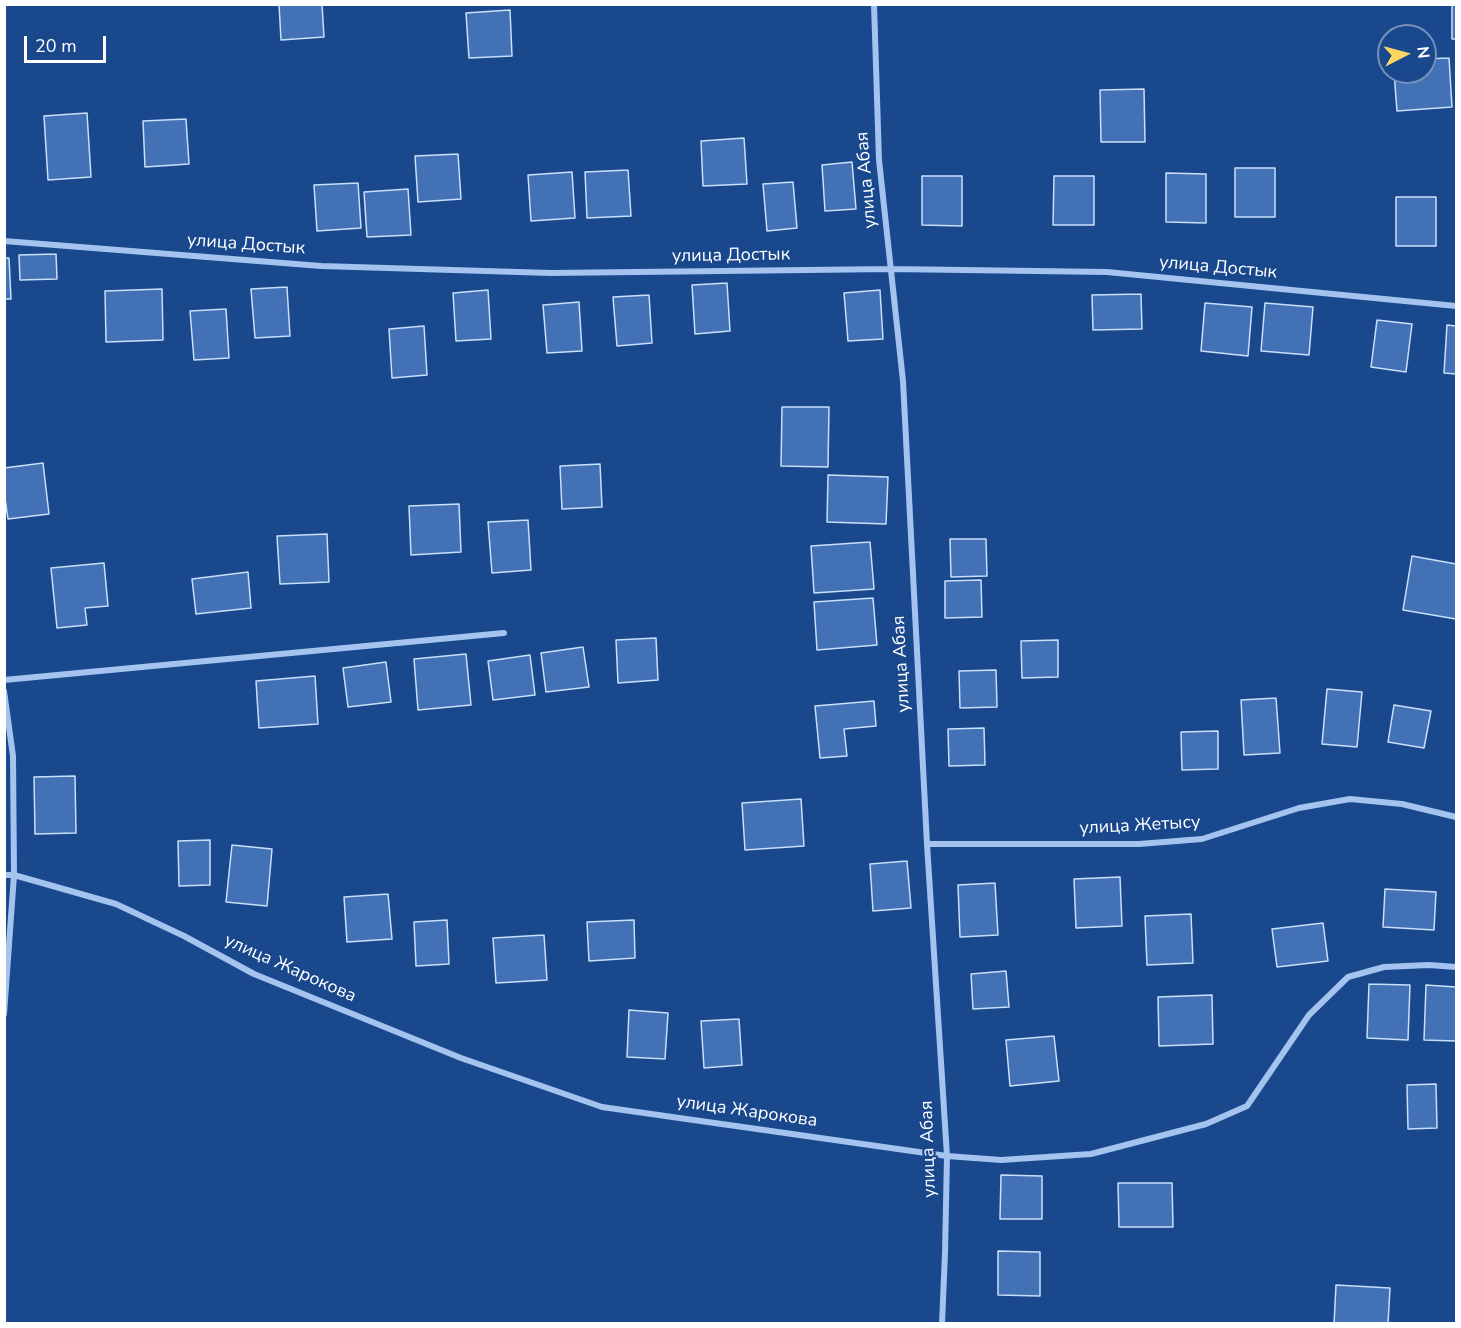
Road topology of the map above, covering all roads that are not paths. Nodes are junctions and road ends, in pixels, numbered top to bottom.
1 (874, 4) edge
2 (4, 241) edge
3 (891, 269) junction
4 (1456, 306) edge
5 (504, 633) dead end
6 (4, 680) edge
7 (4, 691) edge
8 (1456, 817) edge
9 (927, 844) junction
10 (4, 875) edge
11 (14, 875) junction
12 (1456, 967) edge
13 (4, 1014) edge
14 (947, 1156) junction
15 (942, 1323) edge

1 - 3 street, улица Абая
2 - 3 street, улица Достык
3 - 4 street, улица Достык
3 - 9 street, улица Абая
5 - 6 street
7 - 11 street
8 - 9 street, улица Жетысу
9 - 14 street, улица Абая
10 - 11 street, улица Жарокова
11 - 13 street
11 - 14 street, улица Жарокова
12 - 14 street, улица Жарокова
14 - 15 street, улица Абая

